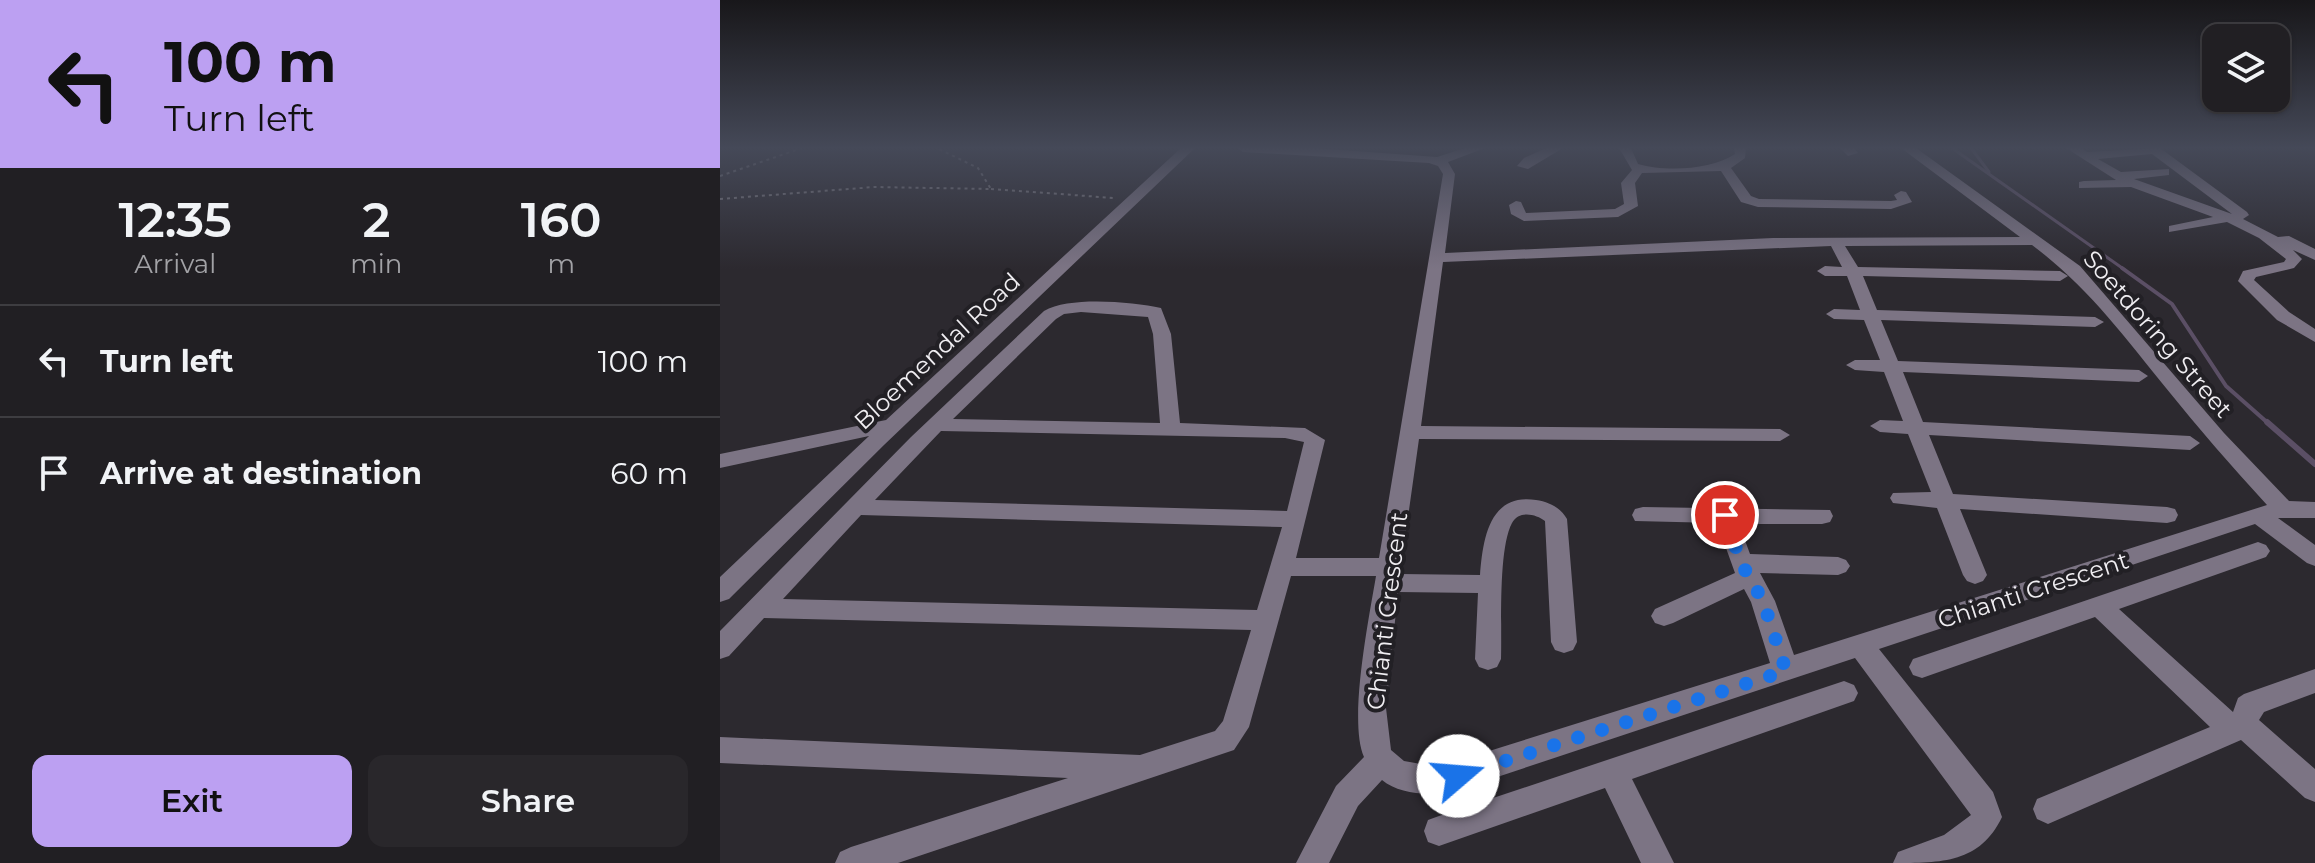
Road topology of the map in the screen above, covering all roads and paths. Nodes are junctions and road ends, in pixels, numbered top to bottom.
1 (858, 188) edge
2 (948, 188) edge
3 (1149, 188) edge
4 (1447, 188) edge
5 (1629, 188) edge
6 (1739, 188) edge
7 (1962, 188) edge
8 (2150, 188) edge
9 (2205, 188) edge
10 (991, 189) joint
11 (1901, 195) dead end
12 (720, 199) edge
13 (1137, 200) junction
14 (2223, 202) junction
15 (2194, 204) junction
16 (1516, 205) dead end
17 (2227, 218) junction
18 (2174, 229) dead end
19 (1835, 241) junction
20 (2035, 241) junction
21 (2315, 255) edge
22 (1438, 258) junction
23 (1825, 271) dead end
24 (1853, 272) junction
25 (2060, 276) dead end
26 (1834, 314) dead end
27 (1871, 316) junction
28 (2095, 322) dead end
29 (2315, 336) edge
30 (1855, 365) dead end
31 (1891, 368) junction
32 (2139, 376) dead end
33 (893, 425) junction
34 (936, 425) junction
35 (1880, 426) dead end
36 (1916, 428) junction
37 (1171, 431) junction
38 (1411, 432) junction
39 (1780, 435) dead end
40 (2190, 443) dead end
41 (720, 461) edge
42 (1901, 498) dead end
43 (1945, 501) junction
44 (854, 507) junction
45 (2283, 509) junction
46 (2315, 510) edge
47 (1643, 515) dead end
48 (1725, 515) junction
49 (2167, 515) dead end
50 (2258, 515) junction
51 (1822, 516) dead end
52 (1296, 519) junction
53 (2258, 551) dead end
54 (2315, 557) edge
55 (1838, 566) dead end
56 (1281, 567) junction
57 (1745, 570) junction
58 (1389, 575) junction
59 (1975, 575) dead end
60 (1491, 584) junction
61 (720, 592) edge
62 (2099, 606) junction
63 (758, 608) junction
64 (1664, 616) dead end
65 (1266, 620) junction
66 (1564, 642) dead end
67 (1862, 647) junction
68 (720, 648) edge
69 (1488, 659) dead end
70 (1922, 667) dead end
71 (1786, 671) junction
72 (2315, 681) edge
73 (1844, 693) dead end
74 (2238, 727) junction
75 (720, 750) edge
76 (1381, 760) junction
77 (1150, 767) junction
78 (1613, 773) junction
79 (2315, 788) edge
80 (2048, 809) dead end
81 (1439, 831) dead end
82 (851, 863) edge
83 (1312, 863) edge
84 (1658, 863) edge
85 (1909, 863) edge

1 - 12 path
2 - 10 path
3 - 13 street, Bloemendal Road
4 - 22 street, Chianti Crescent
5 - 16 street
6 - 11 street
7 - 20 street, Soetdoring Street
8 - 15 street
9 - 14 street
10 - 13 path
13 - 33 street, Bloemendal Road
14 - 15 street
14 - 21 street
15 - 17 street
17 - 18 street
17 - 29 street
19 - 20 street
19 - 22 street
19 - 24 street
20 - 45 street, Soetdoring Street
22 - 38 street, Chianti Crescent
23 - 24 street
24 - 25 street
24 - 27 street
26 - 27 street
27 - 28 street
27 - 31 street
30 - 31 street
31 - 32 street
31 - 36 street
33 - 41 street
33 - 61 street, Bloemendal Road
34 - 37 street
34 - 37 street
34 - 44 street
35 - 36 street
36 - 40 street
36 - 43 street
37 - 52 street
38 - 39 street
38 - 58 street, Chianti Crescent
42 - 43 street
43 - 49 street
43 - 59 street
44 - 52 street
44 - 63 street
45 - 46 street, Chianti Crescent
45 - 50 street, Chianti Crescent
47 - 48 street
48 - 51 street
48 - 57 street
50 - 54 street
50 - 67 street, Chianti Crescent
52 - 56 street
53 - 62 street
55 - 57 street
56 - 58 street
56 - 65 street
57 - 64 street
57 - 71 street
58 - 60 street
58 - 76 street, Chianti Crescent
60 - 66 street
60 - 69 street
62 - 70 street
62 - 74 street
63 - 65 street
63 - 68 street
65 - 77 street
67 - 71 street, Chianti Crescent
67 - 85 street
71 - 76 street, Chianti Crescent
72 - 74 street
73 - 78 street
74 - 79 street
74 - 80 street
75 - 77 street
76 - 83 street
77 - 82 street
78 - 81 street
78 - 84 street

